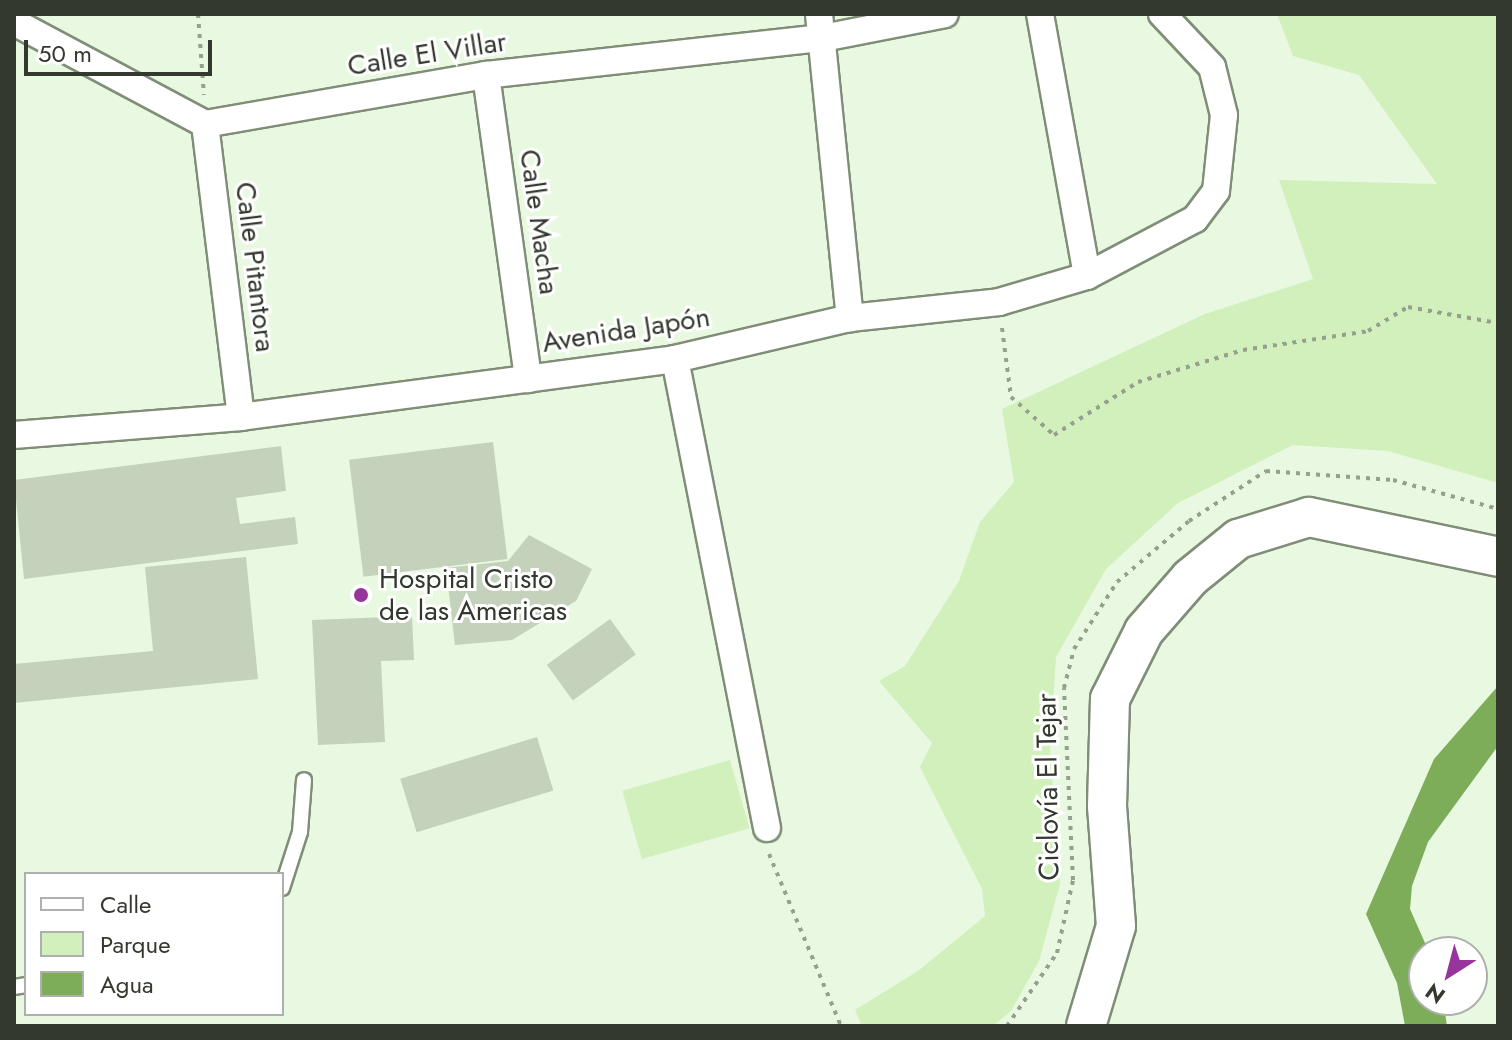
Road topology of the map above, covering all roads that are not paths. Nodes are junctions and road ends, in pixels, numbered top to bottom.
1 (945, 14) edge
2 (1040, 14) edge
3 (1162, 14) edge
4 (14, 22) edge
5 (821, 26) edge
6 (486, 75) junction
7 (205, 124) junction
8 (1087, 276) junction
9 (850, 318) junction
10 (675, 359) junction
11 (528, 379) junction
12 (241, 417) junction
13 (14, 435) edge
14 (1498, 557) edge
15 (304, 780) dead end
16 (767, 828) road end
17 (284, 882) edge
18 (1086, 1026) edge

1 - 5 street, Calle El Villar
2 - 8 street
3 - 8 street, Avenida Japón
4 - 7 street
5 - 6 street, Calle El Villar
5 - 9 street
6 - 7 street, Calle El Villar
6 - 11 street, Calle Macha
7 - 12 street, Calle Pitantora
8 - 9 street, Avenida Japón
9 - 10 street, Avenida Japón
10 - 11 street, Avenida Japón
10 - 16 street
11 - 12 street, Avenida Japón
12 - 13 street, Avenida Japón
14 - 18 street
15 - 17 lane

